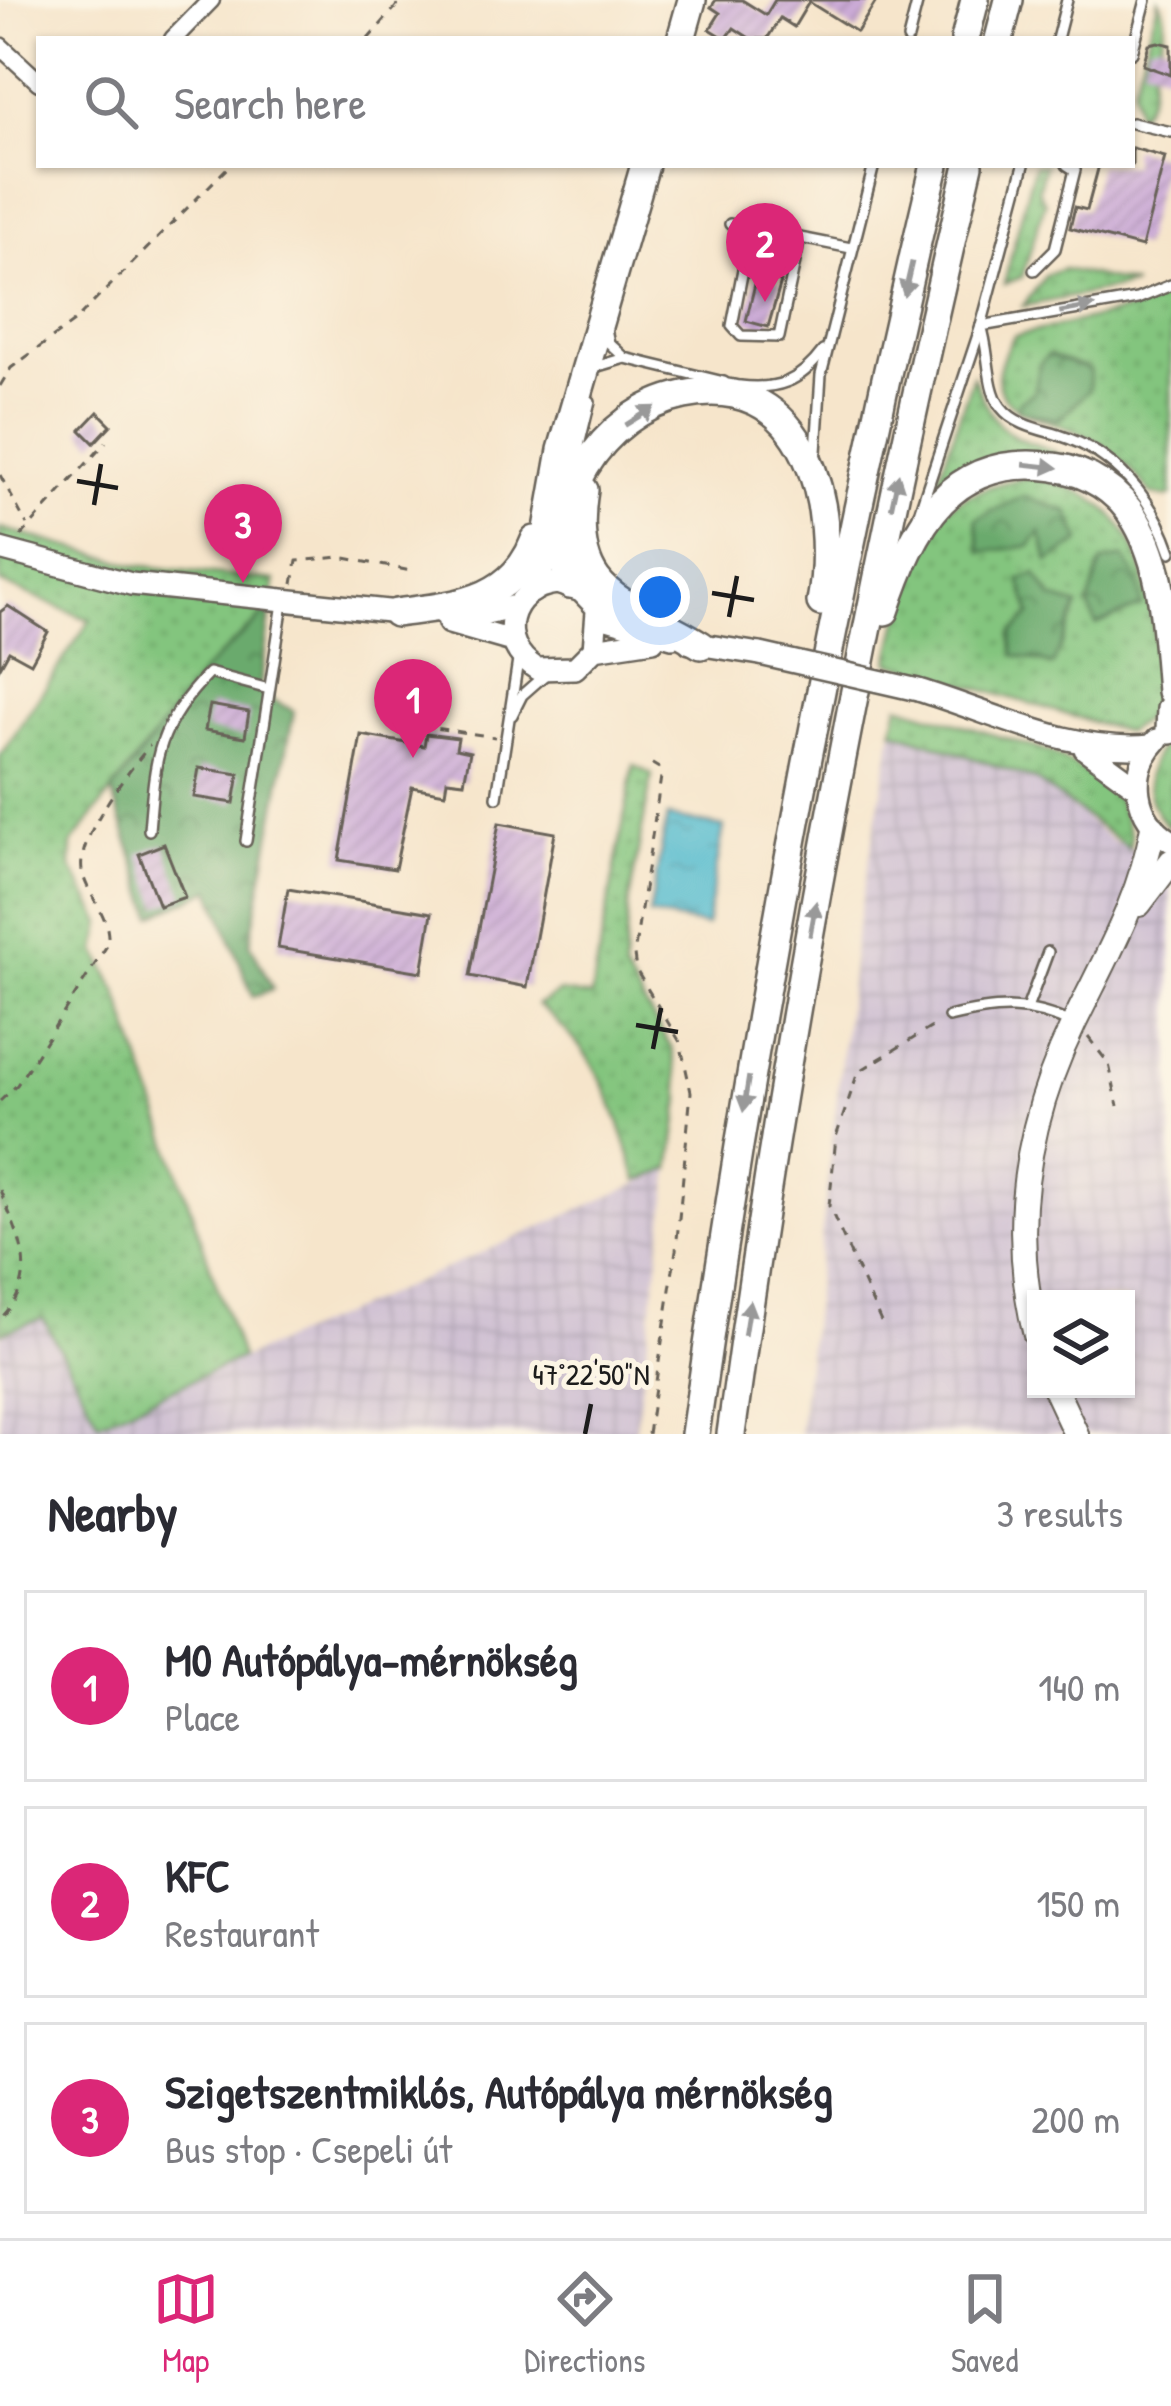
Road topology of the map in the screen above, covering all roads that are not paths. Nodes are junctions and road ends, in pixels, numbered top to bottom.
1 (212, 0) edge
2 (692, 0) edge
3 (918, 0) edge
4 (975, 0) edge
5 (1009, 0) edge
6 (1067, 0) edge
7 (1146, 0) edge
8 (176, 36) edge
9 (682, 36) edge
10 (909, 36) edge
11 (966, 36) edge
12 (1000, 36) edge
13 (1058, 36) edge
14 (1135, 42) edge
15 (0, 46) edge
16 (36, 79) edge
17 (1135, 124) edge
18 (1171, 132) edge
19 (644, 168) edge
20 (873, 168) edge
21 (933, 168) edge
22 (968, 168) edge
23 (1023, 168) edge
24 (1072, 168) edge
25 (730, 224) dead end
26 (751, 228) junction
27 (800, 238) junction
28 (851, 248) junction
29 (620, 254) junction
30 (746, 256) junction
31 (794, 266) junction
32 (1034, 270) dead end
33 (1171, 285) edge
34 (605, 325) junction
35 (981, 326) junction
36 (827, 347) junction
37 (625, 358) junction
38 (599, 364) junction
39 (580, 387) junction
40 (599, 450) junction
41 (816, 471) junction
42 (562, 490) junction
43 (1162, 513) junction
44 (911, 538) junction
45 (1159, 548) edge
46 (5, 551) edge
47 (570, 585) junction
48 (524, 597) junction
49 (286, 604) junction
50 (597, 610) junction
51 (396, 613) junction
52 (701, 644) junction
53 (516, 648) junction
54 (594, 649) junction
55 (548, 672) junction
56 (820, 683) junction
57 (269, 688) junction
58 (1171, 691) edge
59 (1171, 709) edge
60 (509, 719) junction
61 (847, 729) junction
62 (1164, 735) edge
63 (1064, 737) junction
64 (1137, 787) junction
65 (497, 797) dead end
66 (149, 830) dead end
67 (1162, 834) edge
68 (246, 841) dead end
69 (1171, 862) edge
70 (1120, 931) junction
71 (1048, 952) dead end
72 (1028, 1006) junction
73 (949, 1017) road end
74 (1073, 1024) junction
75 (1028, 1290) edge
76 (1059, 1399) edge
77 (695, 1434) edge
78 (731, 1434) edge
79 (1076, 1434) edge

1 - 8 street
2 - 9 highway
3 - 10 lane
4 - 11 highway
5 - 12 highway
6 - 13 lane
7 - 14 lane
15 - 16 street
17 - 18 lane
19 - 29 highway
20 - 28 lane
21 -> 56 highway
61 -> 22 highway
23 - 35 lane
24 - 32 lane
25 - 26 lane
26 - 27 lane
26 - 30 lane
27 - 28 lane
27 - 31 lane
28 - 36 lane
29 - 34 lane
29 - 39 highway
30 - 31 lane
30 - 31 lane
35 -> 33 lane
34 - 37 lane
34 - 38 lane
35 - 43 lane
35 - 44 lane
36 - 37 lane
36 - 41 lane
37 - 38 lane
38 - 39 lane
38 - 42 lane
39 - 42 highway
40 -> 41 highway
40 - 42 highway
40 - 52 highway
41 - 56 highway
42 - 47 highway
42 - 48 highway
42 - 51 highway
43 - 45 lane
43 - 45 lane
44 -> 45 highway
44 - 61 highway
45 - 58 highway
46 - 49 street
47 - 48 street
47 - 50 street
48 - 51 street
48 - 53 street
49 - 51 street
49 - 57 lane
50 - 52 street
50 - 54 street
51 - 53 street
52 - 54 street
52 - 63 street, bridge
53 - 55 street
53 - 60 lane
54 - 55 street
55 - 60 lane
56 -> 77 highway
57 - 66 lane
57 - 68 lane
59 - 62 highway
60 - 65 lane
78 -> 61 highway
62 - 63 street
62 - 64 street
63 - 64 street
64 - 67 street
67 - 70 main road
69 - 70 main road
70 - 74 main road
71 - 72 lane
72 - 73 lane
72 - 74 lane
74 - 75 main road
76 - 79 main road

